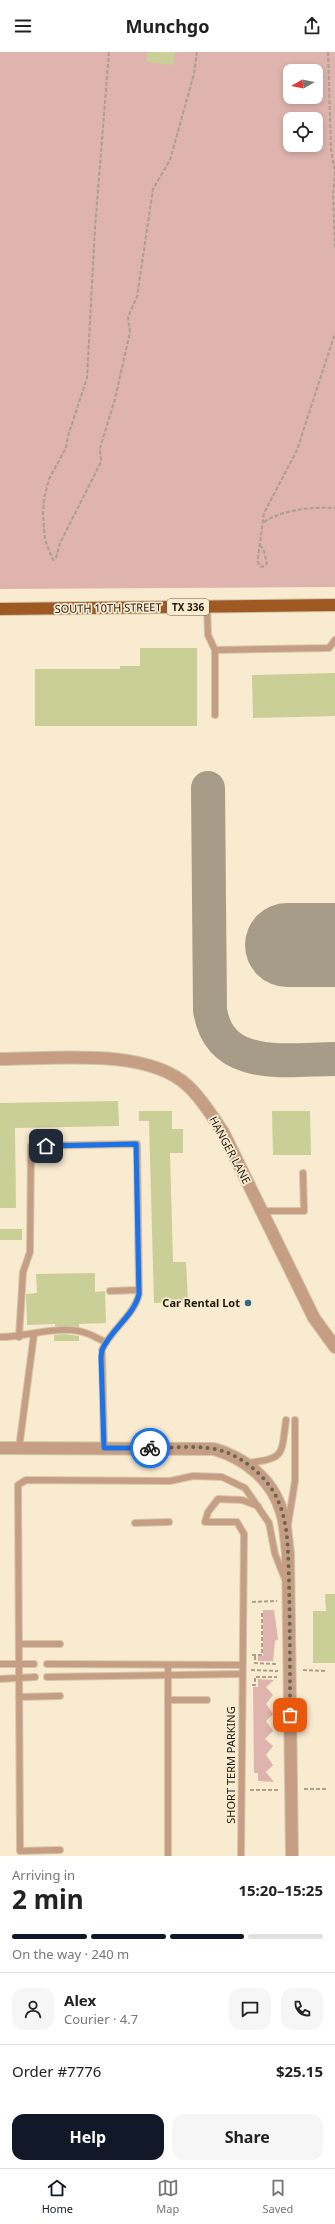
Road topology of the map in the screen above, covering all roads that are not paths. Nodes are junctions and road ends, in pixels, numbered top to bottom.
1 (335, 605) edge
2 (207, 606) junction
3 (0, 609) edge
4 (335, 640) edge
5 (215, 650) junction
6 (215, 715) dead end
7 (0, 1059) edge
8 (303, 1173) dead end
9 (261, 1211) junction
10 (139, 1290) junction
11 (110, 1291) dead end
12 (34, 1334) junction
13 (0, 1337) edge
14 (19, 1337) junction
15 (105, 1342) junction
16 (335, 1347) edge
17 (286, 1420) dead end
18 (295, 1420) dead end
19 (0, 1448) edge
20 (19, 1448) junction
21 (104, 1448) junction
22 (247, 1464) junction
23 (258, 1506) junction
24 (169, 1522) dead end
25 (135, 1523) dead end
26 (286, 1536) junction
27 (289, 1592) junction
28 (19, 1644) junction
29 (60, 1644) dead end
30 (0, 1664) edge
31 (19, 1664) junction
32 (34, 1664) dead end
33 (47, 1664) dead end
34 (135, 1665) junction
35 (168, 1665) junction
36 (207, 1665) junction
37 (242, 1665) junction
38 (242, 1674) junction
39 (169, 1675) junction
40 (207, 1675) junction
41 (135, 1676) junction
42 (19, 1677) junction
43 (35, 1677) dead end
44 (47, 1677) dead end
45 (0, 1679) edge
46 (60, 1696) dead end
47 (19, 1697) junction
48 (168, 1700) junction
49 (207, 1700) dead end
50 (60, 1850) dead end
51 (168, 1856) edge
52 (241, 1856) edge
53 (292, 1856) edge

1 - 2 main road, SOUTH 10TH STREET / TX 336
2 - 3 main road, SOUTH 10TH STREET / TX 336
2 - 5 lane
4 - 5 lane
5 - 6 lane
7 - 9 street, HANGER LANE
8 - 9 lane
9 - 16 street, HANGER LANE
10 - 11 lane
10 - 14 lane
10 - 15 lane
12 - 14 lane
12 - 15 lane
12 - 20 lane
13 - 14 lane
15 - 21 lane
17 - 22 lane
18 - 26 lane
19 - 20 street
20 - 21 street
21 - 22 street
22 - 26 street
23 - 27 lane
23 - 28 lane
23 - 37 lane, SHORT TERM PARKING
24 - 25 lane
26 - 27 street
27 - 53 street
28 - 29 lane
28 - 31 lane
30 - 31 lane
31 - 32 lane
31 - 42 lane
33 - 34 lane
34 - 35 lane
34 - 41 lane
35 - 36 lane
35 - 39 lane
36 - 37 lane
36 - 40 lane
37 - 38 lane, SHORT TERM PARKING
38 - 40 lane
38 - 52 lane, SHORT TERM PARKING
39 - 40 lane
39 - 41 lane
39 - 48 lane
41 - 44 lane
42 - 43 lane
42 - 45 lane
42 - 47 lane
46 - 47 lane
47 - 50 lane
48 - 49 lane
48 - 51 lane

